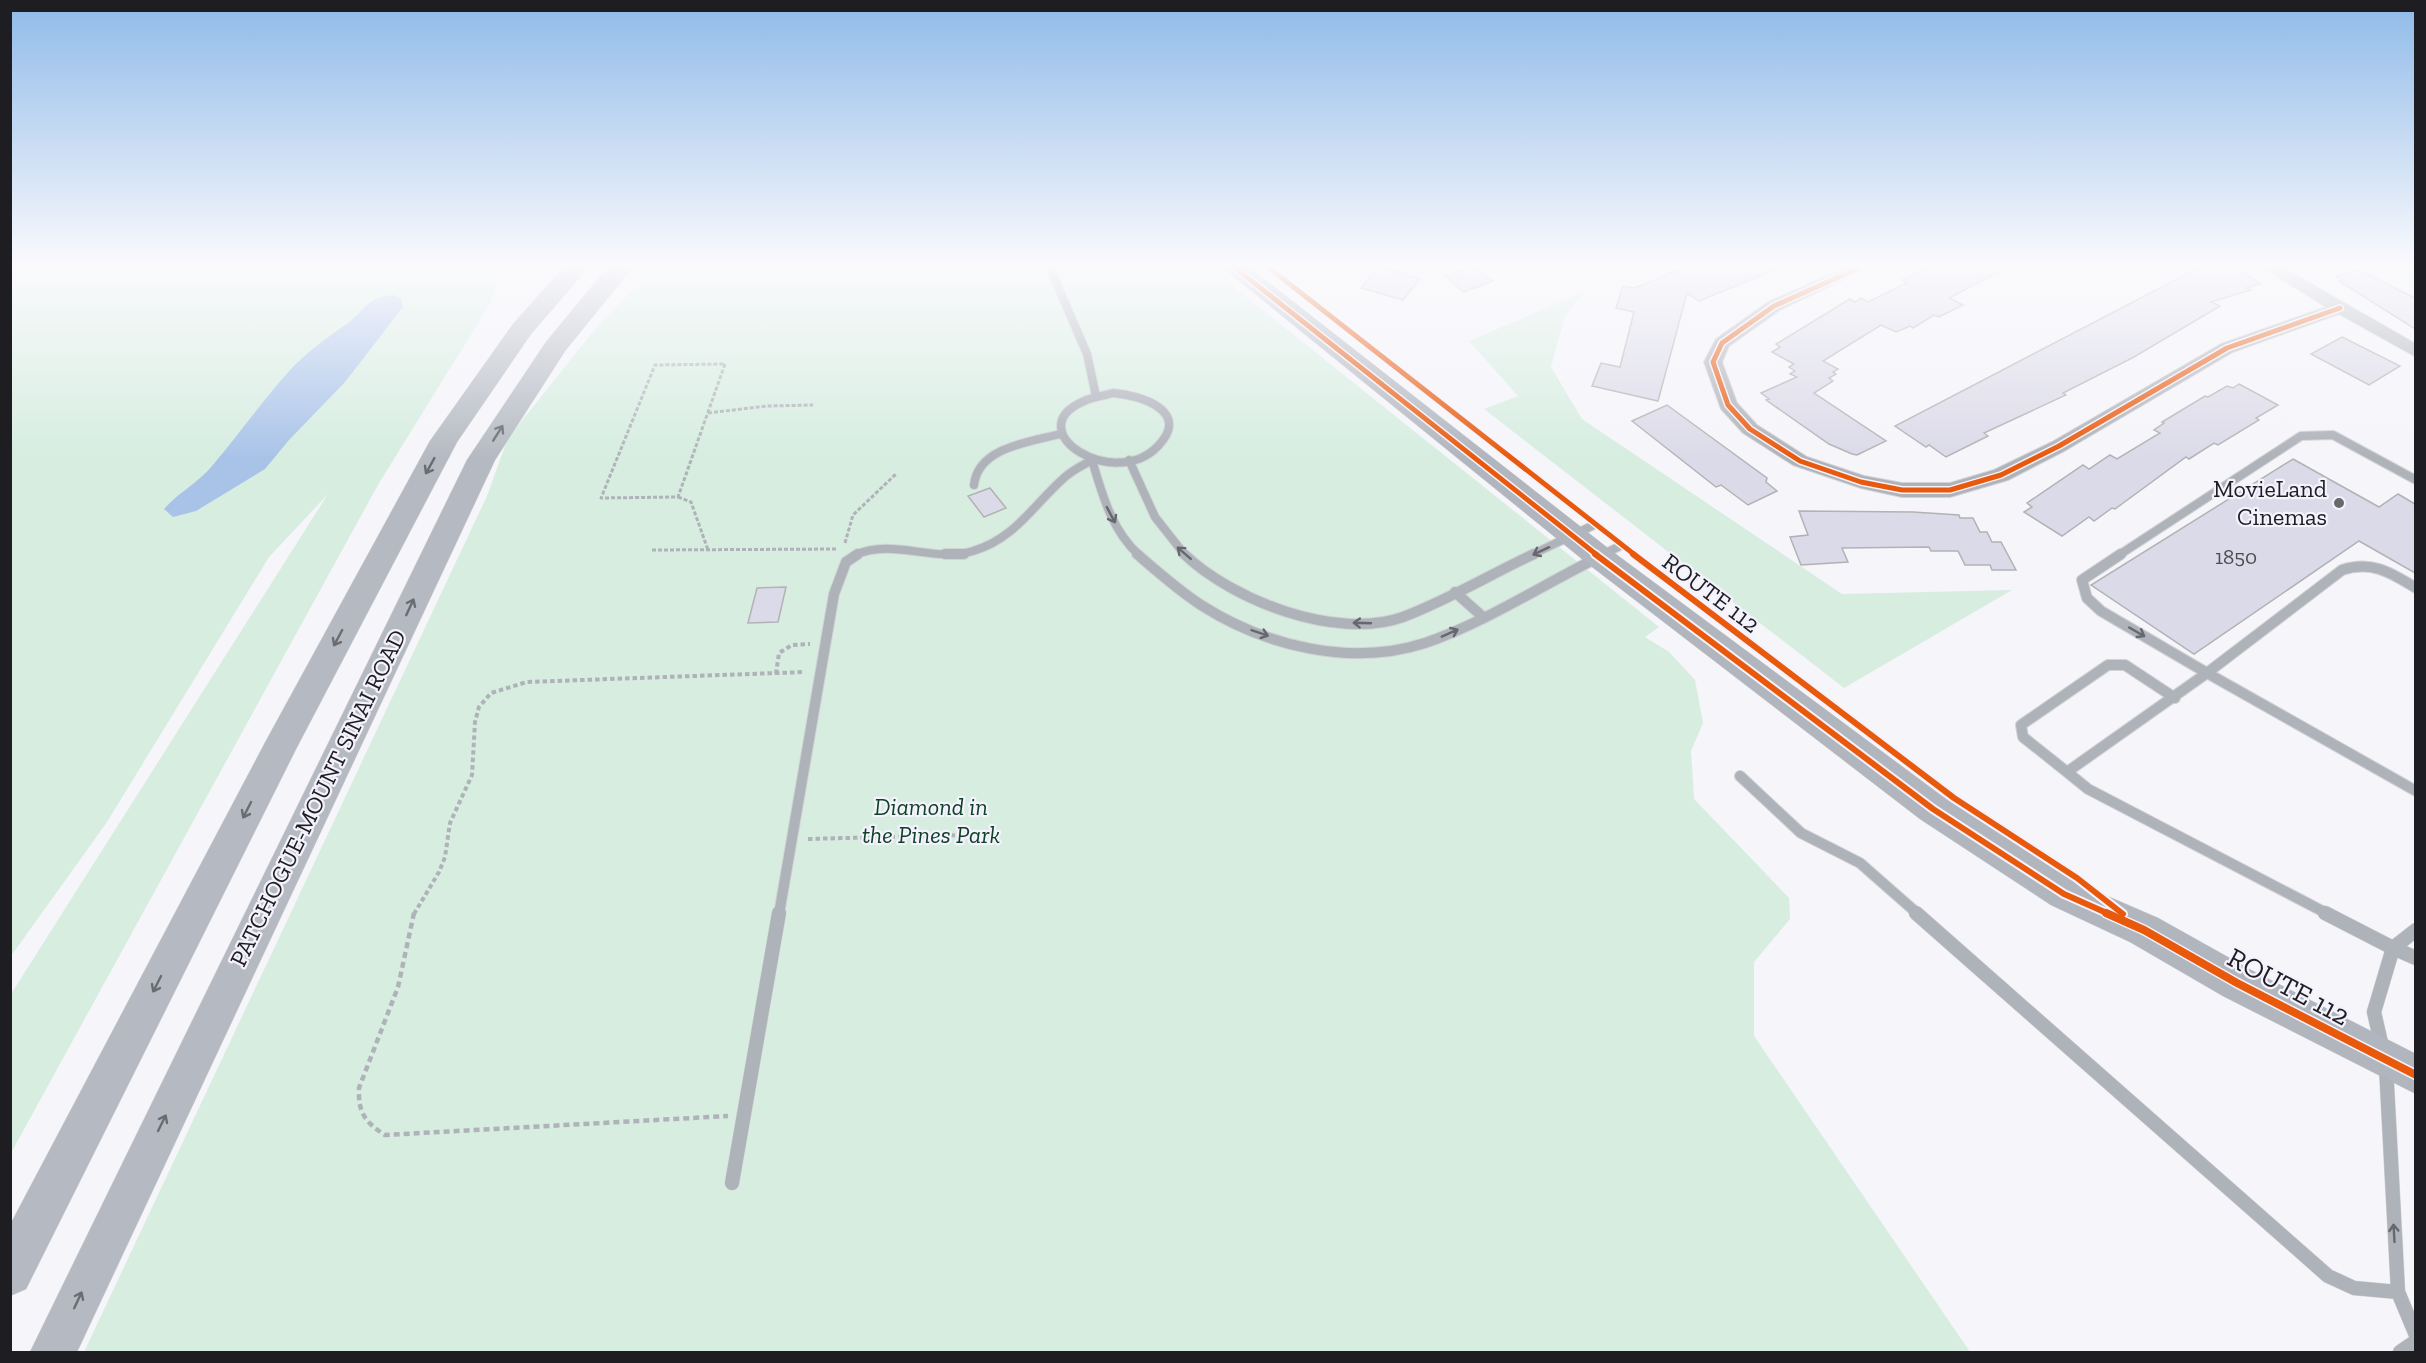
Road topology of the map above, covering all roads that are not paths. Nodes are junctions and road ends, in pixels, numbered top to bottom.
1 (521, 331) edge
2 (562, 331) edge
3 (1077, 331) edge
4 (1318, 331) edge
5 (1345, 331) edge
6 (1739, 331) edge
7 (2276, 331) edge
8 (2379, 331) edge
9 (2415, 352) edge
10 (1096, 396) junction
11 (1060, 434) junction
12 (1092, 460) junction
13 (1130, 460) junction
14 (2415, 480) edge
15 (974, 485) dead end
16 (1583, 531) junction
17 (1609, 551) junction
18 (2415, 588) edge
19 (1455, 592) junction
20 (1483, 617) junction
21 (2207, 673) junction
22 (2175, 698) junction
23 (2067, 772) junction
24 (1740, 776) dead end
25 (2415, 791) edge
26 (2415, 930) edge
27 (2392, 948) junction
28 (2415, 958) edge
29 (2401, 1068) edge
30 (732, 1183) dead end
31 (10, 1273) edge
32 (2398, 1292) junction
33 (2415, 1335) edge
34 (2415, 1341) edge
35 (54, 1353) edge
36 (2400, 1353) edge

1 -> 31 highway, PATCHOGUE-MOUNT SINAI ROAD
35 -> 2 highway, PATCHOGUE-MOUNT SINAI ROAD
3 - 10 lane
4 - 16 main road, ROUTE 112
5 - 16 main road, ROUTE 112
6 - 7 street
8 - 9 street
10 - 11 lane
10 - 13 lane
11 - 12 lane
11 - 15 lane
12 - 13 lane
12 -> 20 lane
12 - 30 lane
19 -> 13 lane
14 -> 21 lane
16 - 17 main road, ROUTE 112
16 -> 19 lane
17 - 20 lane
17 - 29 main road, ROUTE 112
18 - 21 lane
19 - 20 lane
21 - 22 lane
21 - 25 lane
22 - 23 lane
22 - 23 lane
23 - 27 lane
24 - 32 lane
26 - 27 lane
27 - 28 lane
27 - 29 lane
32 -> 29 lane
32 - 33 lane
34 - 36 lane

